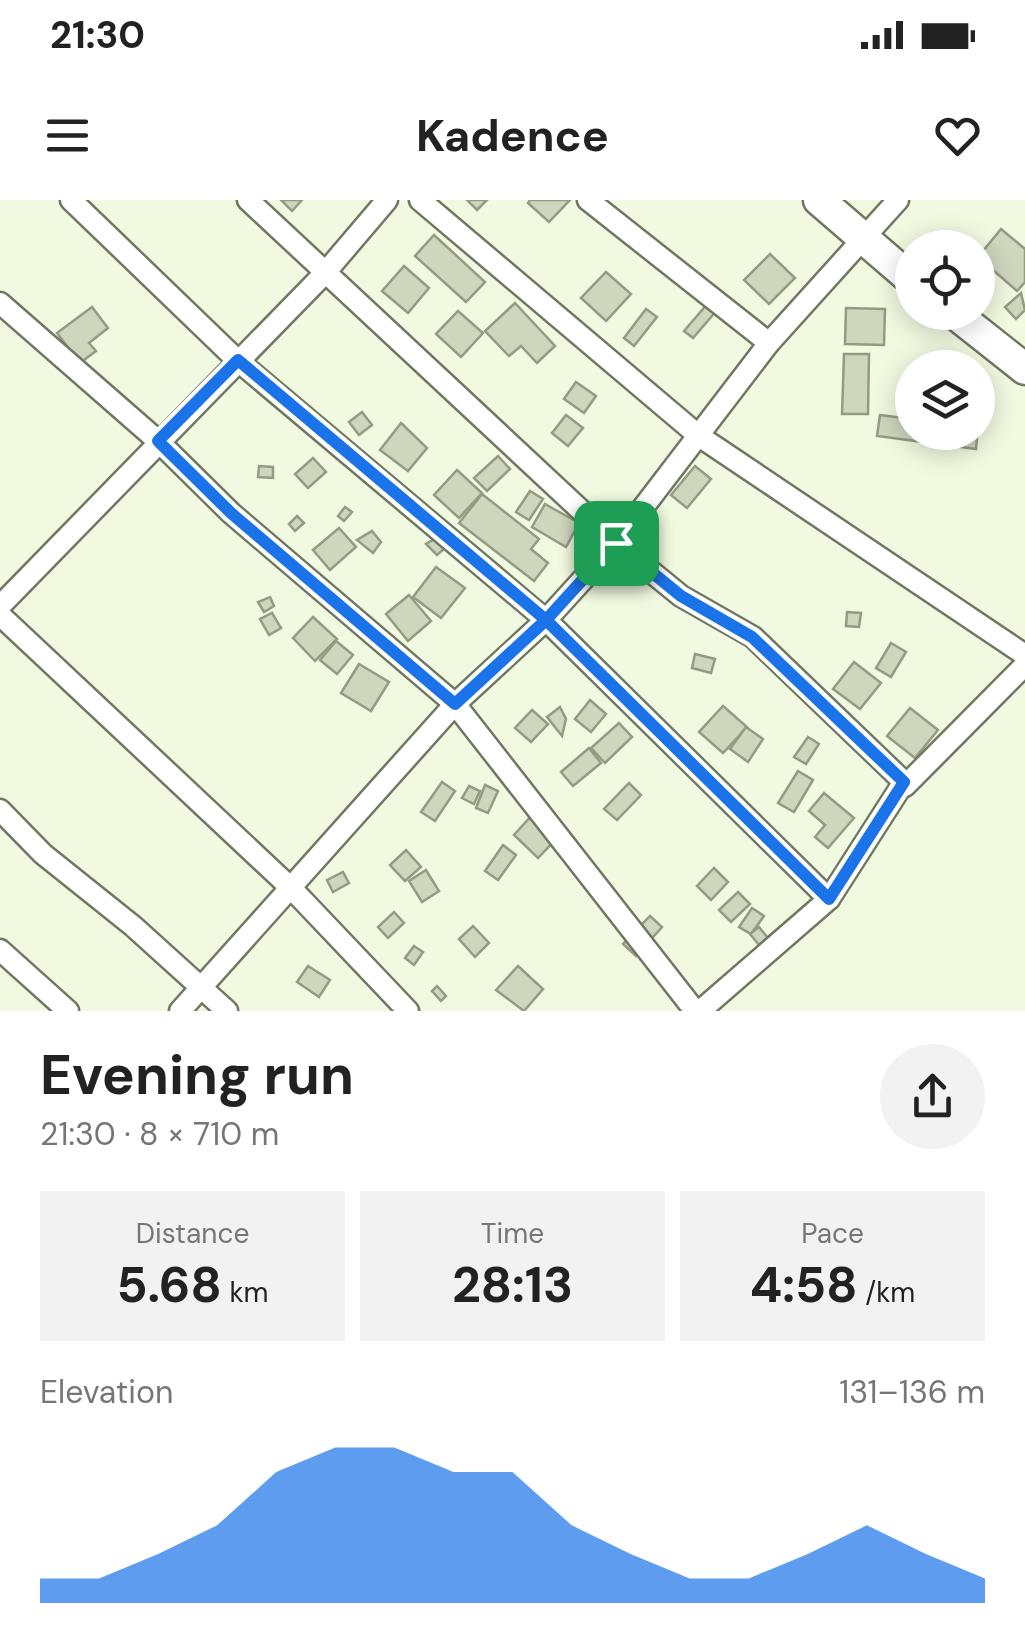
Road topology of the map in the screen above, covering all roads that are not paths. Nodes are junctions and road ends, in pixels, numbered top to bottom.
1 (71, 200) edge
2 (248, 200) edge
3 (387, 200) edge
4 (420, 200) edge
5 (588, 200) edge
6 (820, 200) edge
7 (898, 200) edge
8 (860, 237) junction
9 (895, 266) edge
10 (324, 274) junction
11 (0, 303) edge
12 (976, 330) edge
13 (769, 343) junction
14 (238, 360) junction
15 (1025, 370) edge
16 (700, 436) junction
17 (158, 441) junction
18 (616, 543) junction
19 (0, 606) edge
20 (0, 614) edge
21 (546, 620) junction
22 (1025, 655) edge
23 (1025, 666) edge
24 (455, 704) junction
25 (905, 786) junction
26 (0, 810) edge
27 (293, 890) junction
28 (829, 899) junction
29 (0, 950) edge
30 (203, 990) junction
31 (68, 1011) edge
32 (180, 1011) edge
33 (227, 1011) edge
34 (408, 1011) edge
35 (698, 1011) edge

1 - 14 street
2 - 10 street
3 - 10 street
4 - 16 street
5 - 13 street
6 - 8 street
7 - 8 street
8 - 9 street
8 - 13 street
10 - 14 street
10 - 18 street
11 - 17 street
12 - 15 street
13 - 16 street
14 - 17 street
14 - 21 street
16 - 18 street
16 - 22 street
17 - 19 street
17 - 24 street
18 - 21 street
18 - 25 street
20 - 27 street
21 - 24 street
21 - 28 street
23 - 25 street
24 - 27 street
24 - 35 street
25 - 28 street
26 - 30 street
27 - 30 street
27 - 34 street
28 - 35 street
29 - 31 street
30 - 32 street
30 - 33 street

